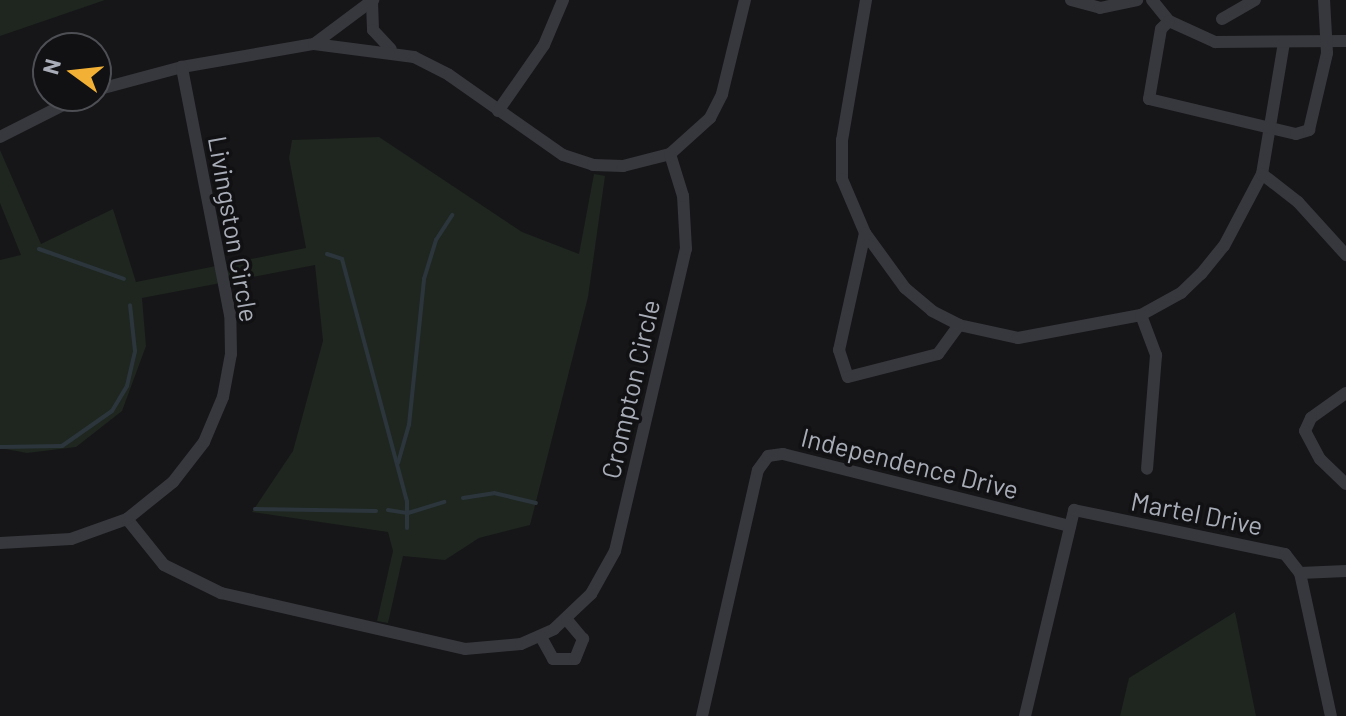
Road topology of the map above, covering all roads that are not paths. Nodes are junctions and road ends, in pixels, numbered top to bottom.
1 (372, 0) edge
2 (563, 0) edge
3 (745, 0) edge
4 (866, 0) edge
5 (1071, 0) edge
6 (1137, 0) edge
7 (1152, 0) edge
8 (1255, 0) edge
9 (1324, 0) edge
10 (1222, 19) dead end
11 (1169, 21) junction
12 (1327, 41) junction
13 (1346, 41) edge
14 (1284, 43) junction
15 (314, 44) junction
16 (393, 51) junction
17 (182, 67) junction
18 (112, 86) edge
19 (498, 111) junction
20 (49, 112) edge
21 (1271, 130) junction
22 (0, 137) edge
23 (670, 154) junction
24 (1262, 174) junction
25 (865, 233) junction
26 (1346, 255) edge
27 (1141, 315) junction
28 (959, 325) junction
29 (1346, 393) edge
30 (1147, 469) dead end
31 (1346, 484) edge
32 (127, 519) junction
33 (1070, 526) junction
34 (0, 543) edge
35 (1346, 571) edge
36 (1300, 573) junction
37 (567, 620) junction
38 (541, 637) junction
39 (702, 716) edge
40 (1025, 716) edge
41 (1331, 716) edge

1 - 15 street
1 - 16 street
2 - 19 street
3 - 23 street
4 - 25 street
5 - 6 street
7 - 11 street
8 - 10 street
9 - 12 street
11 - 14 street
11 - 21 street
12 - 13 street
12 - 14 street
12 - 21 street
14 - 21 street
15 - 16 street
15 - 17 street
16 - 19 street
17 - 18 street
17 - 32 street, Livingston Circle
19 - 23 street
20 - 22 street
21 - 24 street
23 - 37 street, Crompton Circle
24 - 26 street
24 - 27 street
25 - 28 street
25 - 28 street
27 - 28 street
27 - 30 street
29 - 31 street
32 - 34 street, Livingston Circle
32 - 38 street, Crompton Circle
33 - 36 street, Martel Drive
33 - 39 street, Independence Drive
33 - 40 street
35 - 36 street
36 - 41 street
37 - 38 street, Crompton Circle
37 - 38 street

